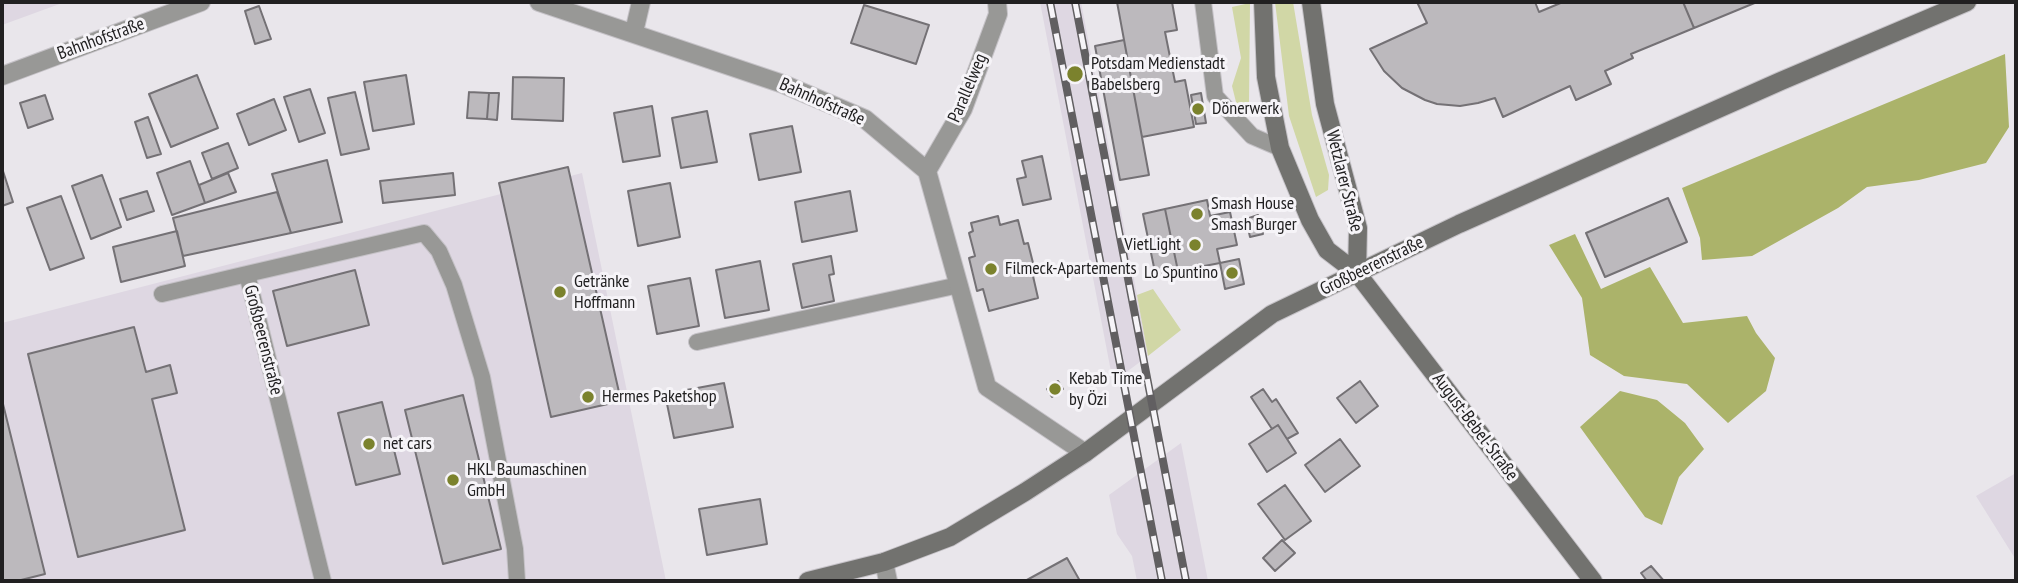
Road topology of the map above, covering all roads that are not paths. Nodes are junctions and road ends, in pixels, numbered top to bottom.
1 (201, 2) edge
2 (540, 2) edge
3 (641, 2) edge
4 (997, 2) edge
5 (1203, 2) edge
6 (1264, 2) edge
7 (1311, 2) edge
8 (1967, 2) edge
9 (634, 32) junction
10 (2, 76) edge
11 (1280, 148) junction
12 (927, 171) junction
13 (1357, 273) junction
14 (247, 274) junction
15 (959, 285) junction
16 (162, 294) dead end
17 (697, 342) dead end
18 (1085, 453) junction
19 (884, 562) junction
20 (323, 581) edge
21 (517, 581) edge
22 (808, 581) edge
23 (888, 581) edge
24 (1593, 581) edge

1 - 10 street, Bahnhofstraße
2 - 9 street, Bahnhofstraße
3 - 9 street
4 - 12 street, Parallelweg
5 - 11 lane
6 - 11 street, Wetzlarer Straße
7 - 13 street, Wetzlarer Straße
8 - 13 street, Großbeerenstraße
9 - 12 street, Bahnhofstraße
11 - 13 street, Wetzlarer Straße
12 - 15 street
13 - 18 street, Großbeerenstraße
13 - 24 street, August-Bebel-Straße
14 - 16 lane
14 - 20 lane, Großbeerenstraße
14 - 21 lane, Großbeerenstraße
15 - 17 lane
15 - 18 street
18 - 19 street, Großbeerenstraße
19 - 22 street, Großbeerenstraße
19 - 23 street

